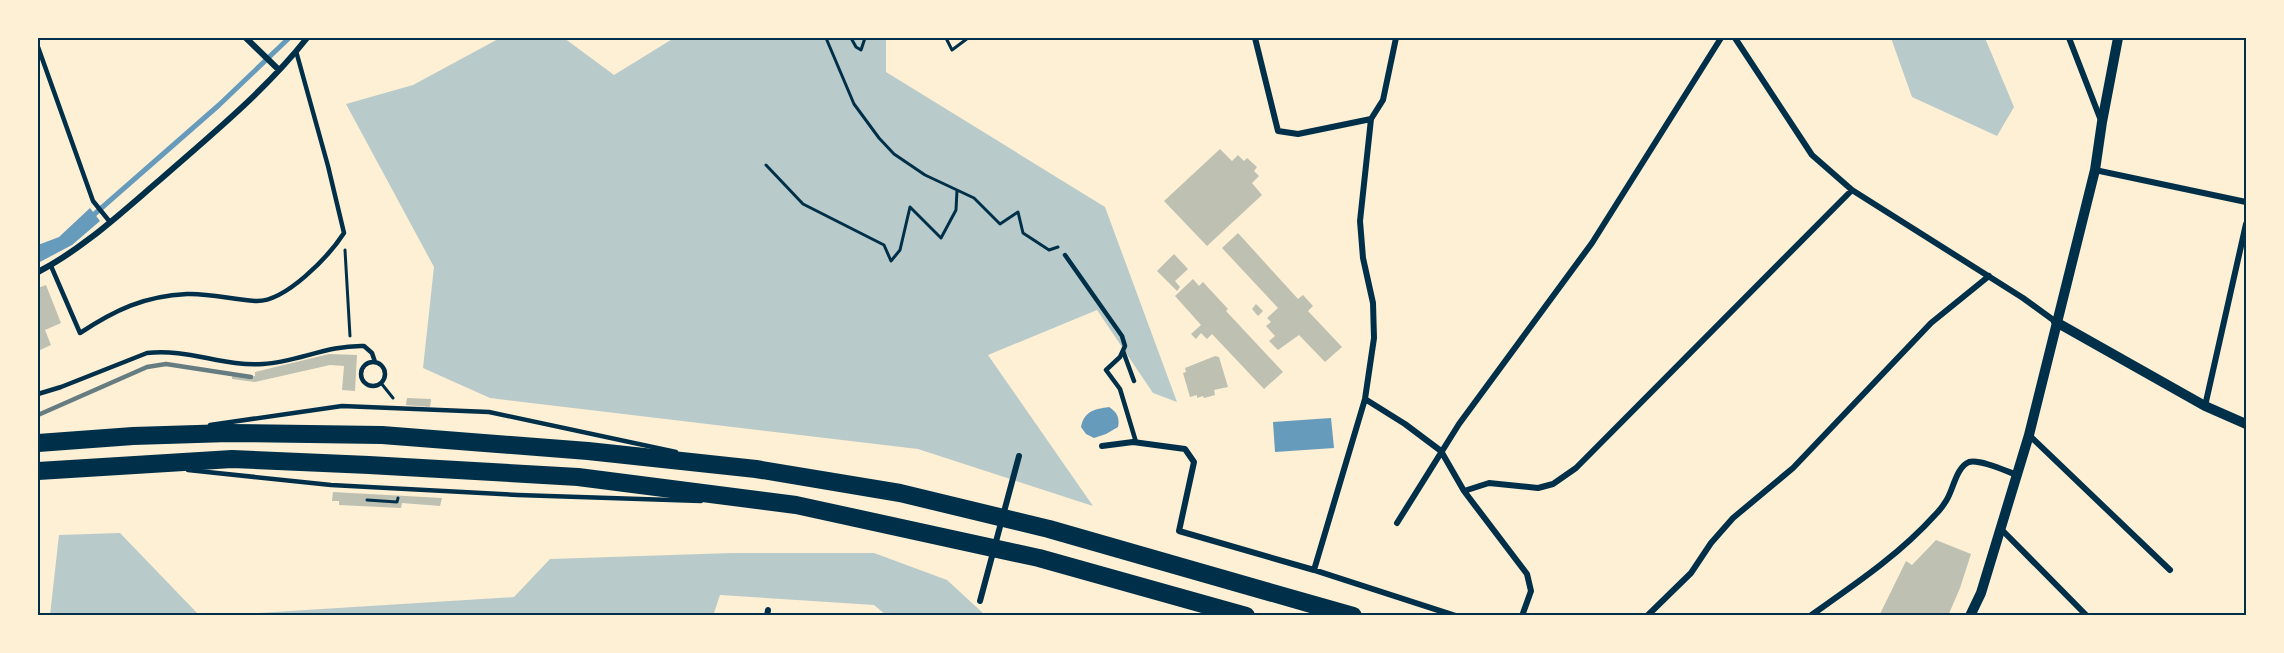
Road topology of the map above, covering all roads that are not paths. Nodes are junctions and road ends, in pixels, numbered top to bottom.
1 (246, 38) edge
2 (307, 38) edge
3 (1255, 38) edge
4 (1396, 38) edge
5 (1721, 38) edge
6 (1735, 38) edge
7 (2069, 38) edge
8 (2118, 38) edge
9 (38, 48) edge
10 (297, 51) junction
11 (279, 70) junction
12 (1371, 119) junction
13 (2102, 122) junction
14 (2095, 170) junction
15 (1852, 190) junction
16 (2247, 202) edge
17 (110, 222) junction
18 (2247, 224) edge
19 (1065, 255) road end
20 (51, 266) junction
21 (38, 272) edge
22 (1989, 276) junction
23 (2056, 322) junction
24 (1122, 351) junction
25 (375, 363) junction
26 (1134, 381) dead end
27 (38, 394) edge
28 (1365, 399) junction
29 (2205, 405) junction
30 (2247, 424) edge
31 (203, 426) dead end
32 (191, 428) dead end
33 (2029, 435) junction
34 (133, 436) junction
35 (1136, 442) junction
36 (38, 443) edge
37 (1102, 446) dead end
38 (1441, 451) junction
39 (686, 454) dead end
40 (698, 456) dead end
41 (1019, 456) dead end
42 (130, 464) junction
43 (756, 469) junction
44 (38, 471) edge
45 (2018, 475) junction
46 (1464, 490) junction
47 (704, 501) dead end
48 (715, 502) dead end
49 (796, 505) junction
50 (1397, 523) dead end
51 (2002, 530) junction
52 (1314, 570) junction
53 (2170, 570) dead end
54 (980, 601) dead end
55 (1246, 615) edge
56 (1353, 615) edge
57 (1455, 615) edge
58 (1522, 615) edge
59 (1647, 615) edge
60 (1810, 615) edge
61 (1970, 615) edge
62 (2087, 615) edge

1 - 11 street
2 - 10 street
3 - 12 street
4 - 12 street
5 - 38 street
6 - 15 street
7 - 13 street
8 - 13 street
9 - 17 lane
10 - 11 street
10 - 20 lane
11 - 17 street
12 - 28 street
13 - 14 street
14 - 16 street
14 - 23 street
15 - 22 street
15 - 46 street
17 - 20 street
18 - 29 street
19 - 24 lane
20 - 21 street
22 - 23 street
22 - 59 street
23 - 29 street
23 - 33 street
24 - 26 lane
24 - 35 lane
25 - 25 lane
25 - 27 lane
28 - 38 street
28 - 52 street
29 - 30 street
31 - 39 lane
32 - 34 lane
33 - 45 street
33 - 53 street
34 - 36 highway
34 - 43 highway
35 - 37 street
35 - 52 street
38 - 46 street
38 - 50 street
40 - 43 lane
41 - 54 street
42 - 44 highway
42 - 47 lane
42 - 49 highway
43 - 56 highway
45 - 51 street
45 - 60 street
46 - 58 street
48 - 49 lane
49 - 55 highway
51 - 61 street
51 - 62 street
52 - 57 street

